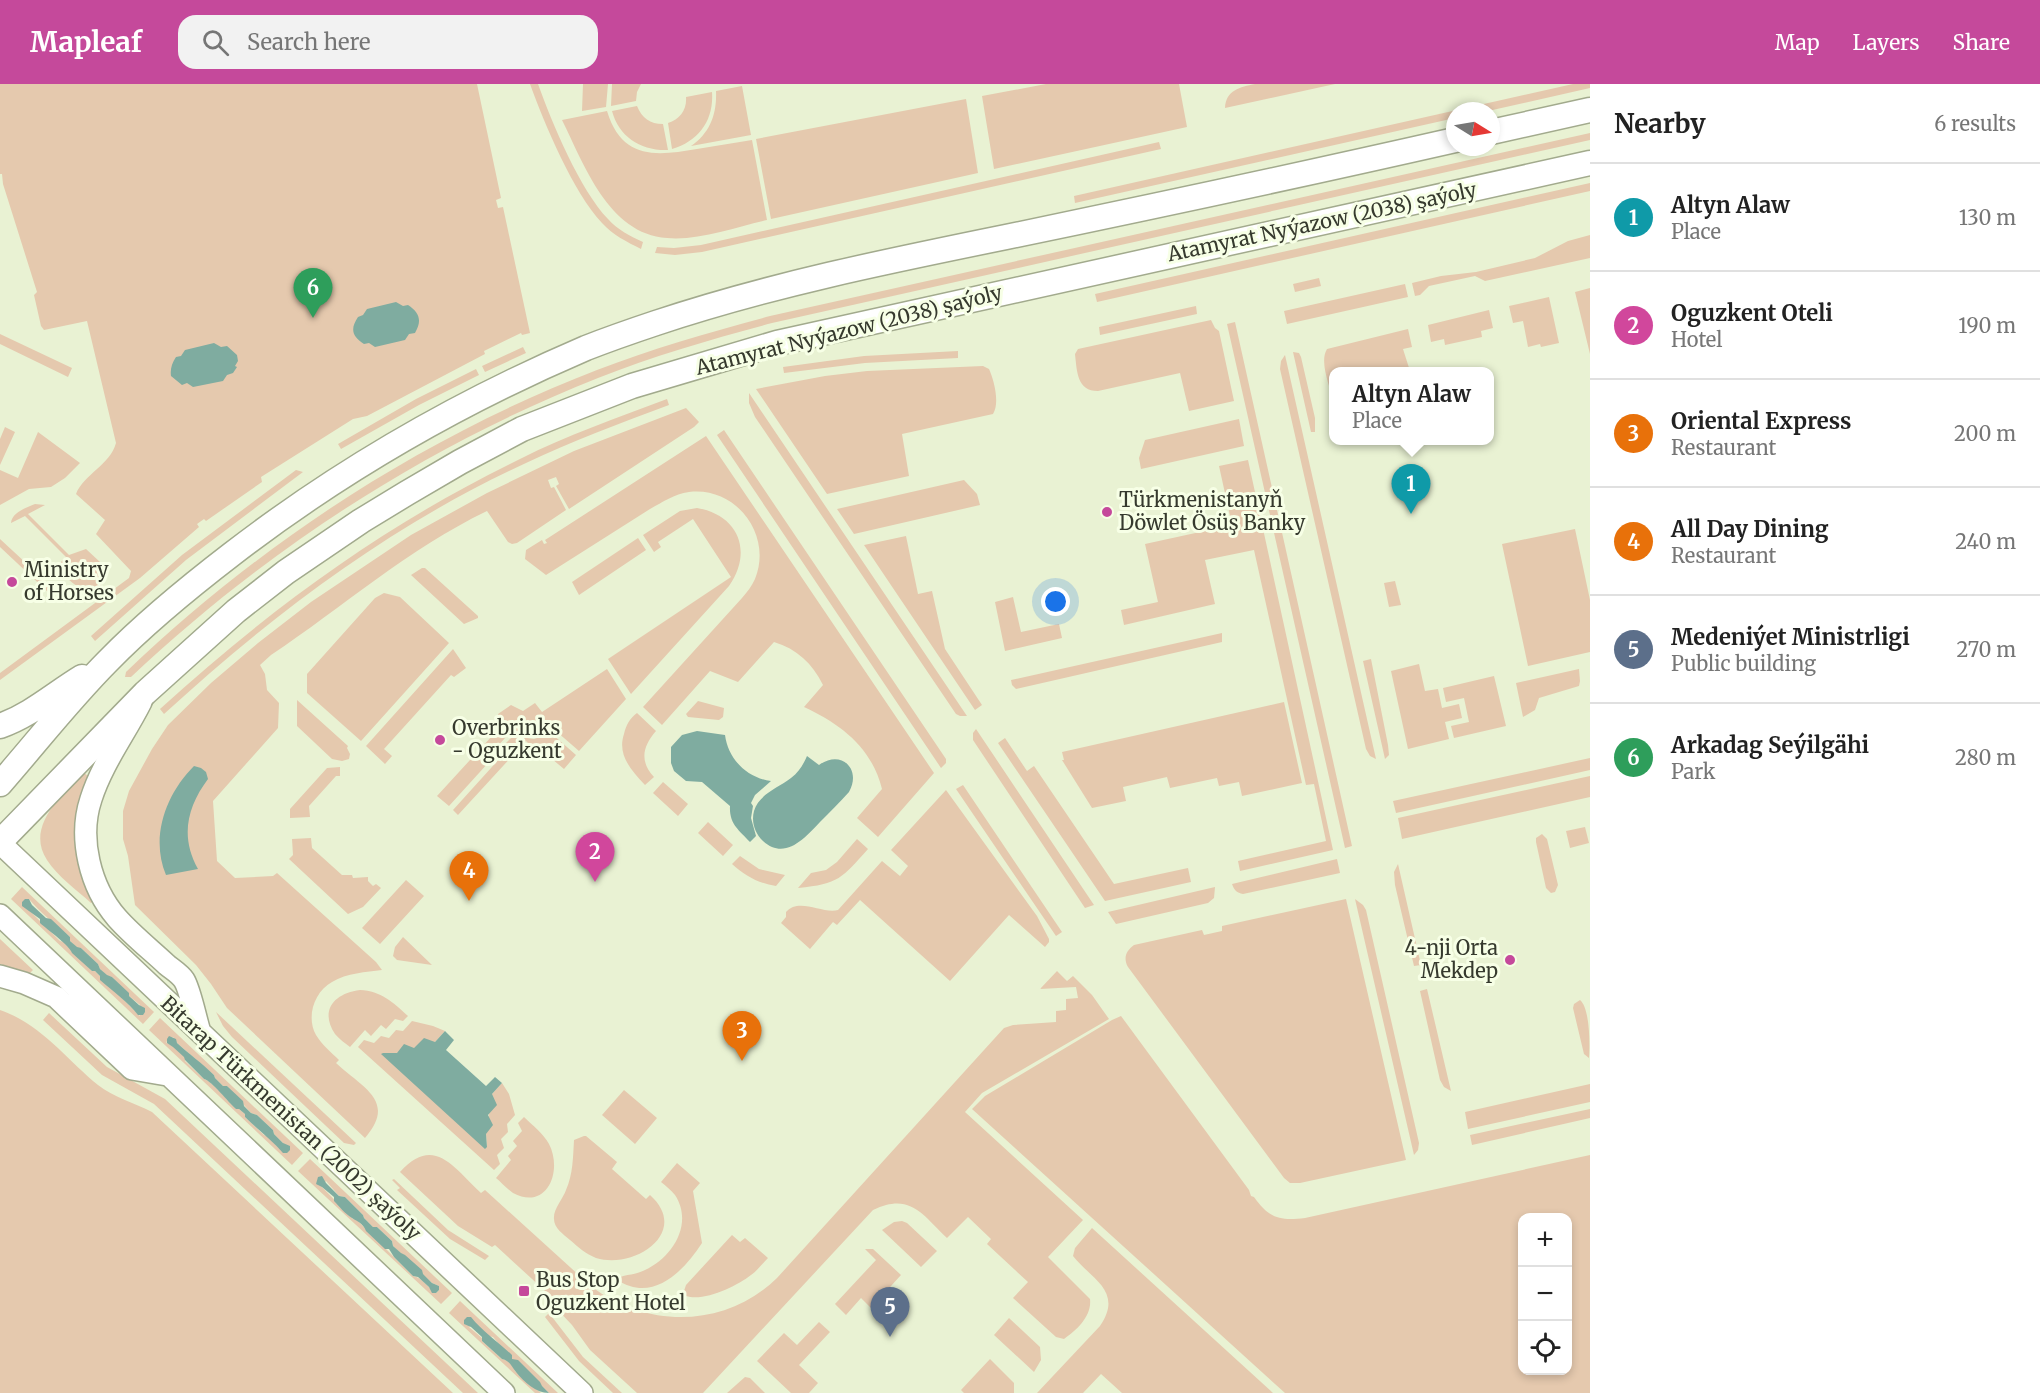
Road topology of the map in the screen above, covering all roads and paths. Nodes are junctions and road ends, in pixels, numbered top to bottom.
1 (1590, 110) edge
2 (1500, 130) edge
3 (1446, 142) edge
4 (1590, 163) edge
5 (107, 662) junction
6 (145, 693) junction
7 (0, 726) edge
8 (0, 784) edge
9 (0, 842) edge
10 (0, 915) edge
11 (0, 976) edge
12 (200, 1033) junction
13 (167, 1075) junction
14 (504, 1393) edge
15 (582, 1393) edge

1 - 2 main road
3 - 5 main road
4 - 6 main road, Atamyrat Nyýazow (2038) şaýoly
5 - 7 main road
5 - 8 main road
6 - 9 main road, Atamyrat Nyýazow (2038) şaýoly
6 - 12 main road
9 - 12 main road, Bitarap Türkmenistan (2002) şaýoly
10 - 13 main road
11 - 13 main road
12 - 15 main road, Bitarap Türkmenistan (2002) şaýoly
13 - 14 main road

